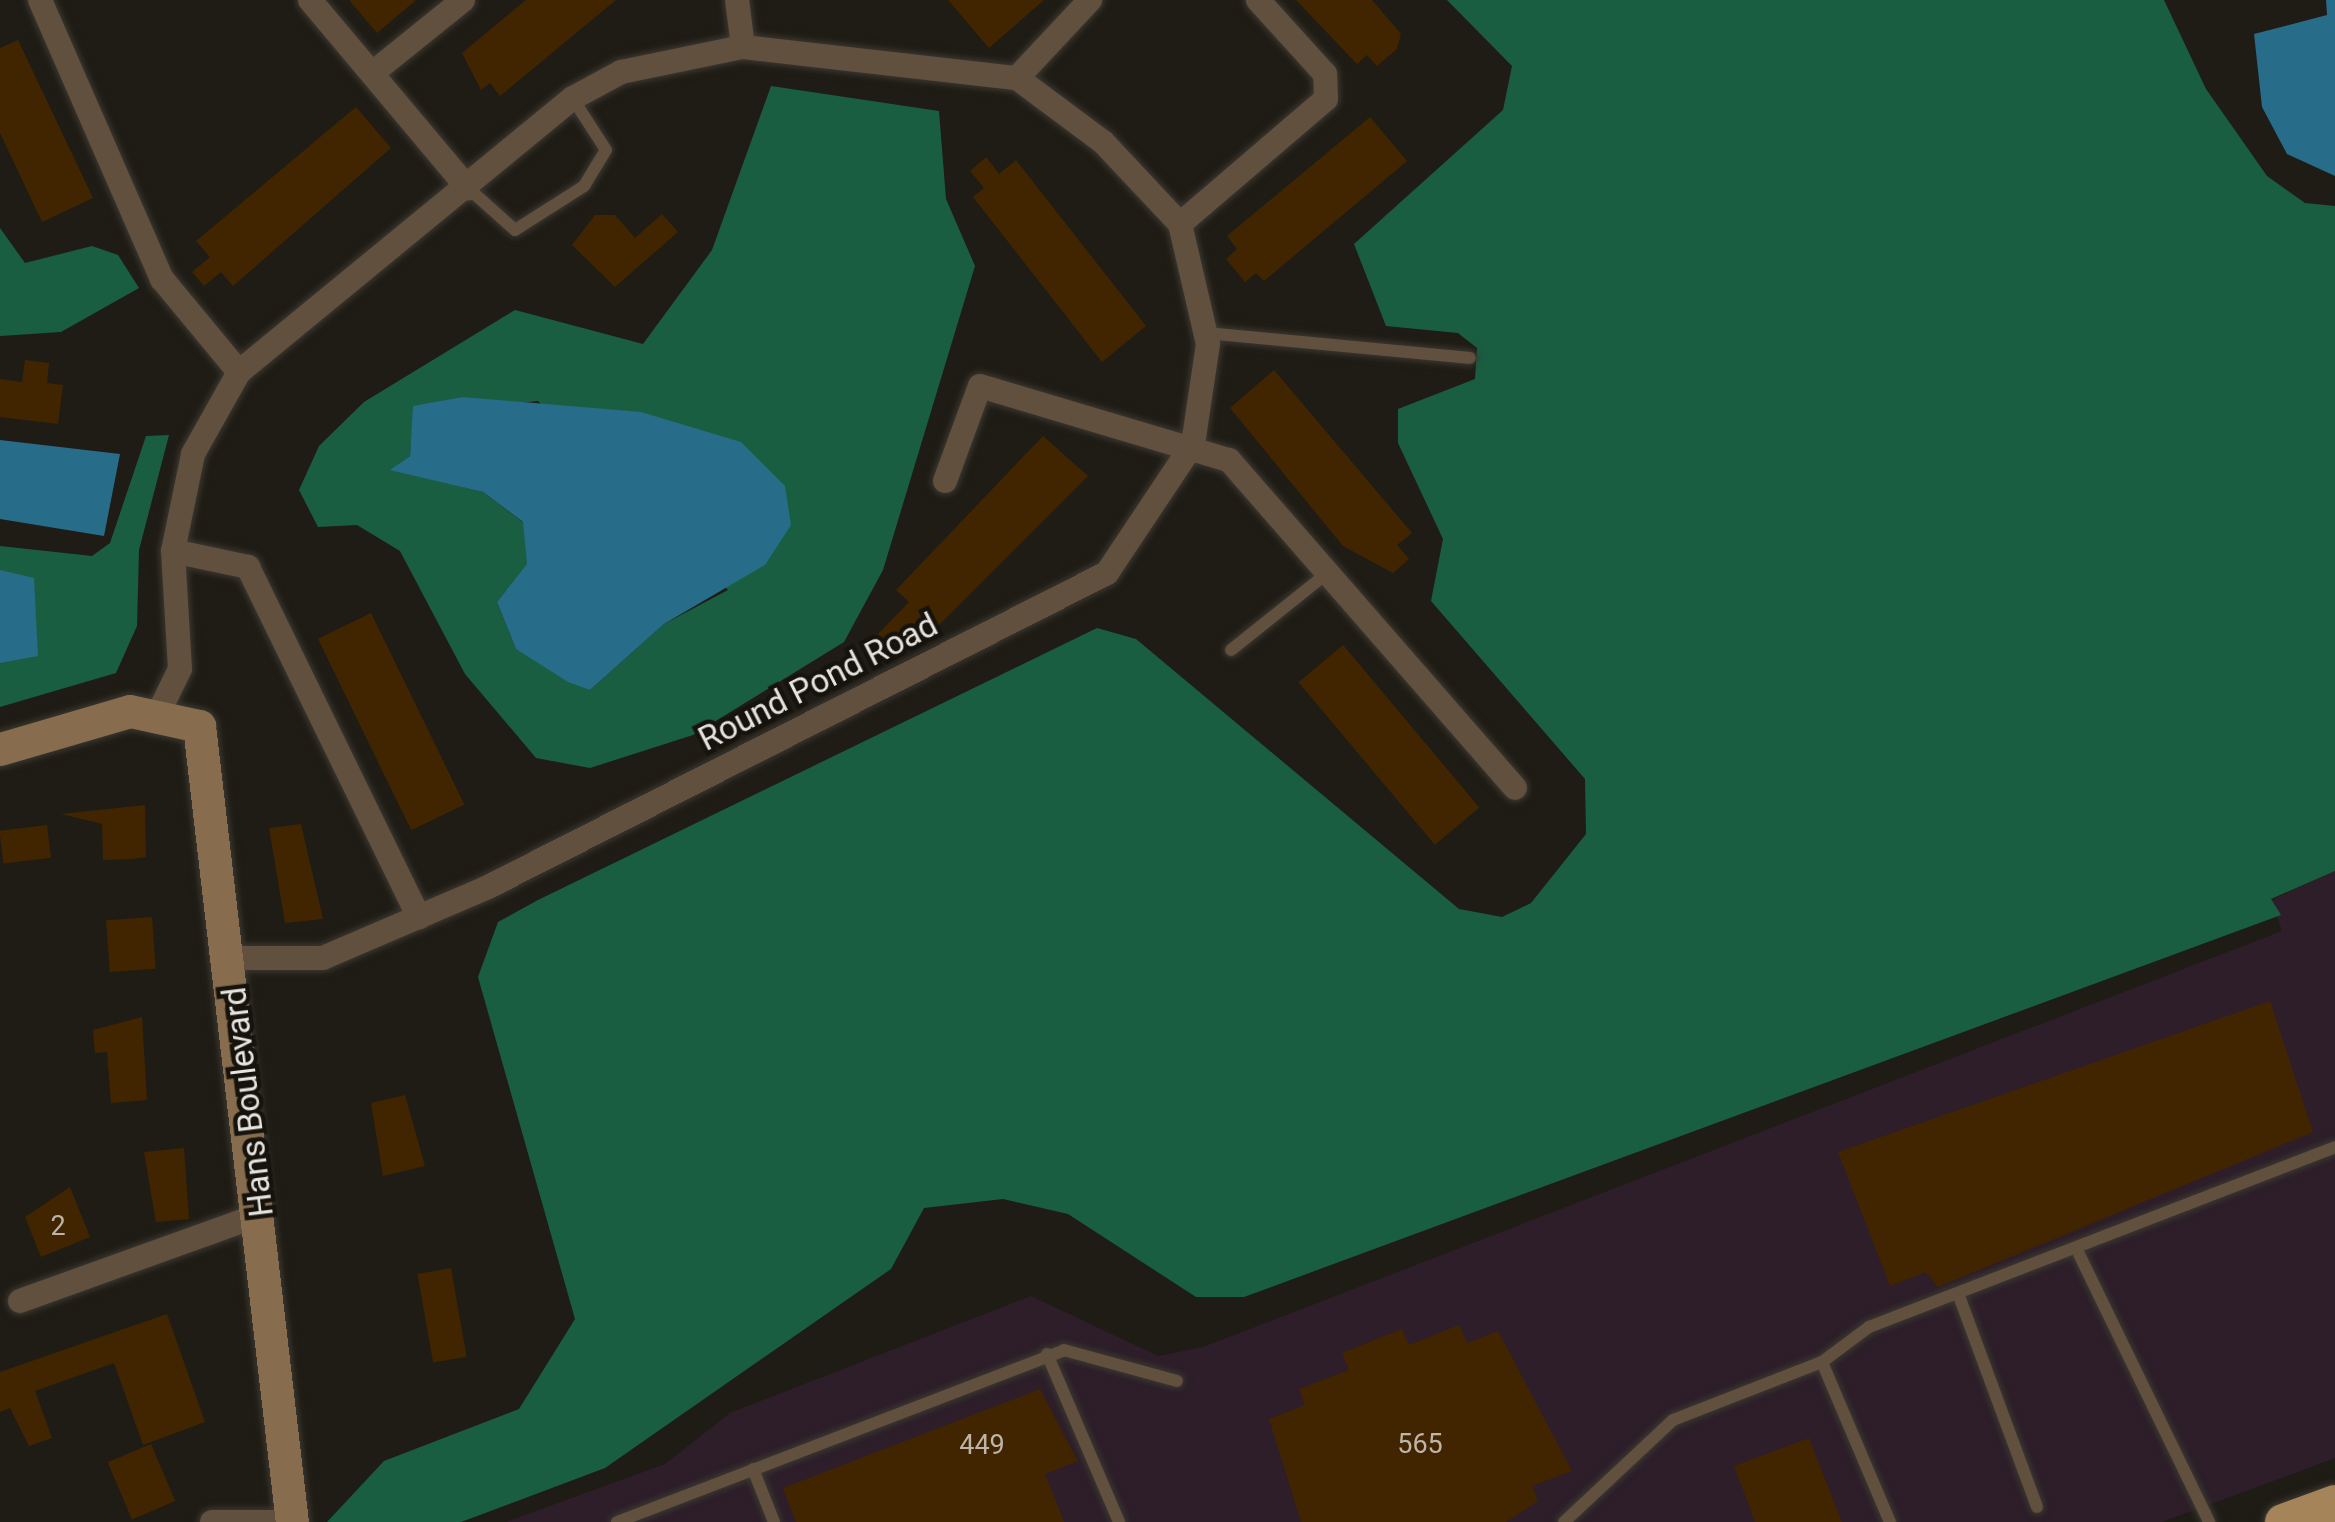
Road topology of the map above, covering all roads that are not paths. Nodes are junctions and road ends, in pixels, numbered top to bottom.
1 (310, 0) edge
2 (463, 0) edge
3 (737, 0) edge
4 (1090, 0) edge
5 (1258, 0) edge
6 (36, 1) edge
7 (743, 47) junction
8 (375, 71) junction
9 (1017, 78) junction
10 (572, 98) junction
11 (468, 188) junction
12 (1180, 224) junction
13 (1207, 333) junction
14 (1469, 358) dead end
15 (239, 372) junction
16 (1193, 444) junction
17 (946, 481) dead end
18 (173, 550) junction
19 (1325, 575) junction
20 (1231, 650) dead end
21 (160, 712) junction
22 (0, 748) edge
23 (1515, 788) dead end
24 (419, 916) junction
25 (231, 958) junction
26 (2335, 1147) edge
27 (262, 1214) junction
28 (2079, 1254) junction
29 (1959, 1296) junction
30 (20, 1301) dead end
31 (1047, 1354) junction
32 (1822, 1362) junction
33 (1177, 1381) dead end
34 (752, 1469) junction
35 (2335, 1503) edge
36 (2037, 1507) dead end
37 (212, 1522) edge
38 (292, 1522) edge
39 (617, 1522) edge
40 (775, 1522) edge
41 (1119, 1522) edge
42 (1564, 1522) edge
43 (1890, 1522) edge
44 (2209, 1522) edge
45 (2284, 1522) edge

1 - 8 street
2 - 8 street
3 - 7 street
4 - 9 street
5 - 12 street
6 - 15 street
7 - 9 street
7 - 10 street
8 - 11 street
9 - 12 street, Round Pond Road
10 - 11 street
10 - 11 lane
11 - 15 street
12 - 13 street, Round Pond Road
13 - 14 lane
13 - 16 street, Round Pond Road
15 - 18 street
16 - 17 street
16 - 19 street
16 - 24 street, Round Pond Road
18 - 21 street
18 - 24 street
19 - 20 lane
19 - 23 street
21 - 22 street
21 - 25 street, Hans Boulevard
24 - 25 street, Round Pond Road
25 - 27 street, Hans Boulevard
26 - 28 lane
27 - 30 street
27 - 38 street, Hans Boulevard
28 - 29 lane
28 - 44 lane
29 - 32 lane
29 - 36 lane
31 - 33 lane
31 - 34 lane
31 - 41 lane
32 - 42 lane
32 - 43 lane
34 - 39 lane
34 - 40 lane
35 - 45 main road
37 - 38 street

